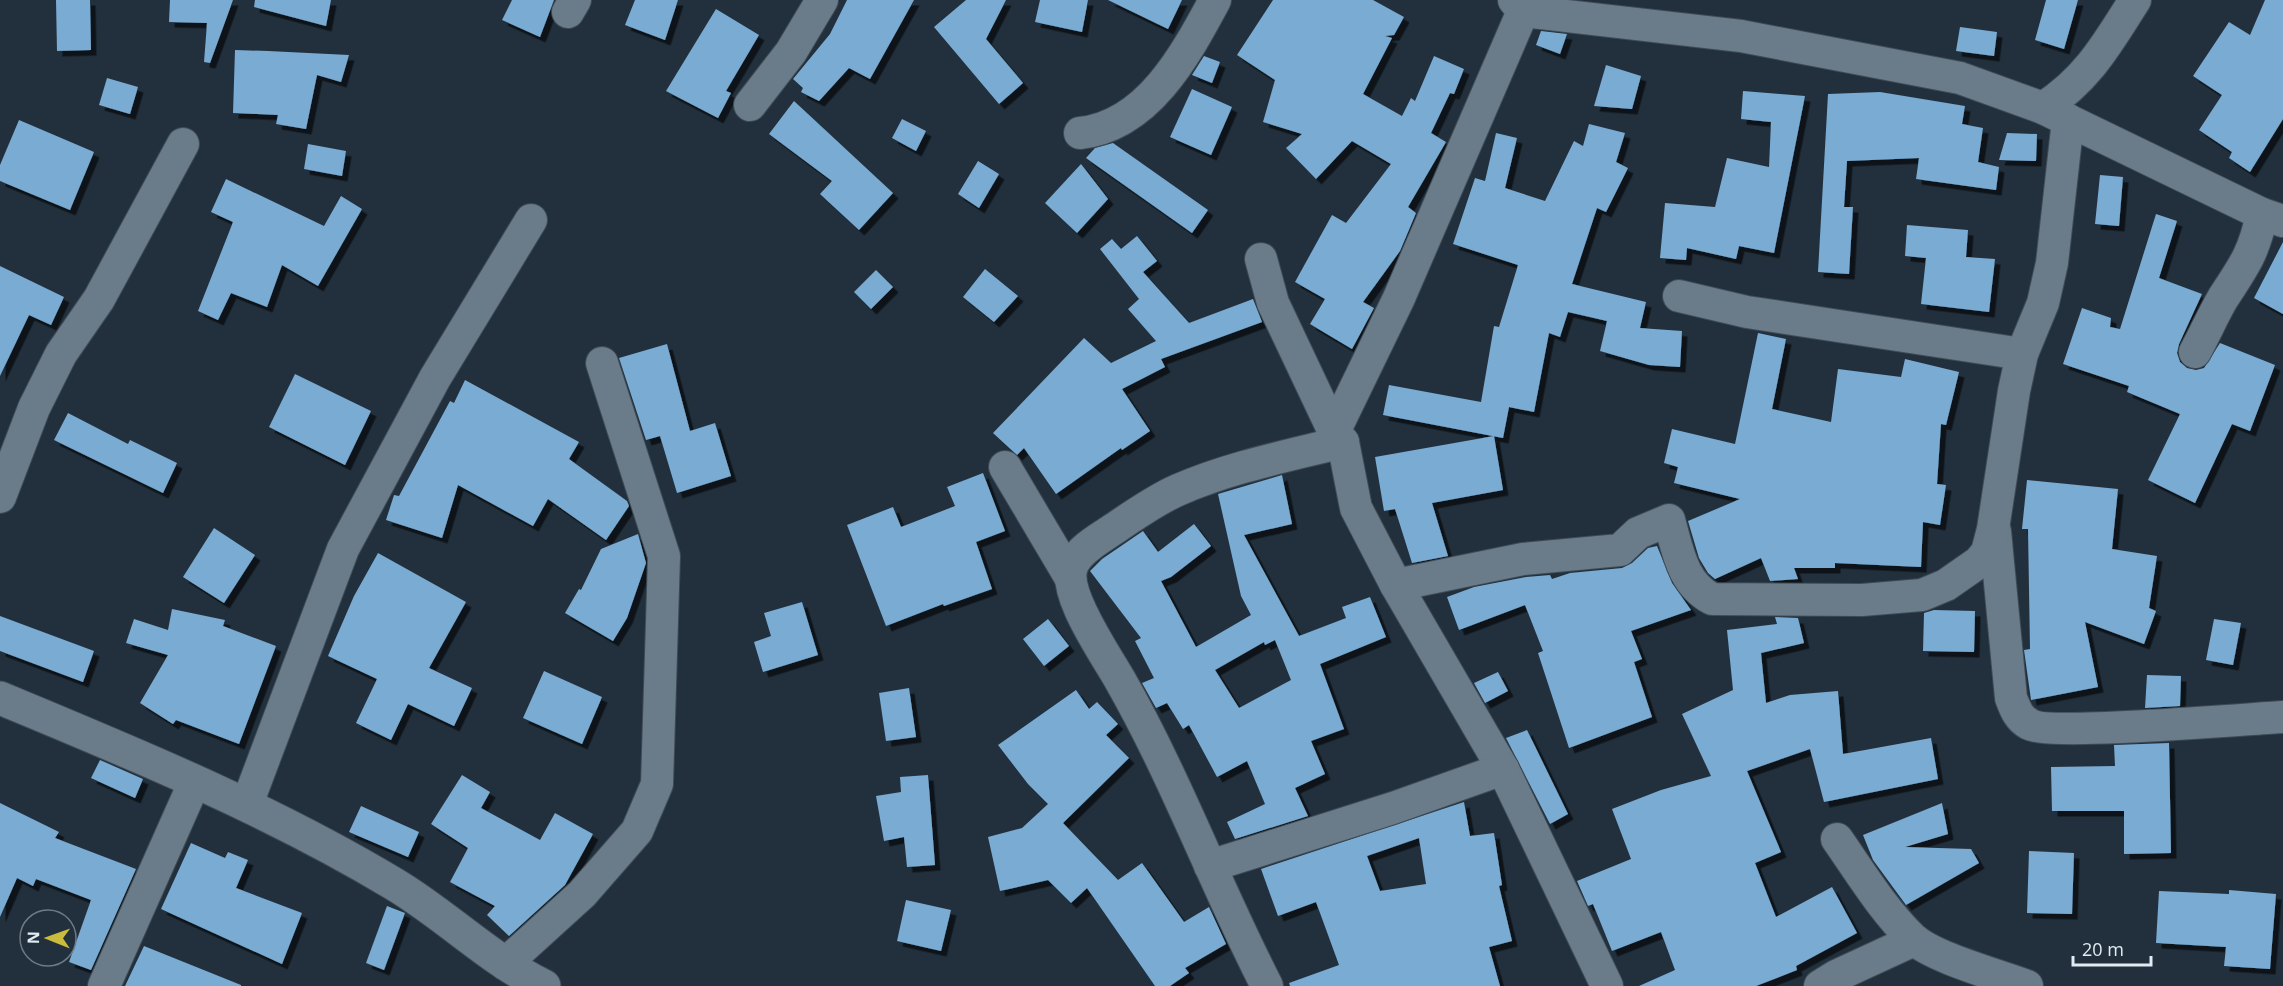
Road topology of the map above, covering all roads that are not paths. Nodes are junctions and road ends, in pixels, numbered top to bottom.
1 (822, 0) edge
2 (1215, 0) edge
3 (2135, 0) edge
4 (1519, 6) edge
5 (750, 105) dead end
6 (2056, 114) junction
7 (1080, 133) dead end
8 (183, 144) dead end
9 (2272, 218) edge
10 (531, 220) dead end
11 (1261, 259) dead end
12 (1679, 296) dead end
13 (2195, 352) dead end
14 (2022, 354) junction
15 (602, 363) dead end
16 (1338, 437) junction
17 (1005, 467) dead end
18 (0, 497) edge
19 (1994, 522) junction
20 (1069, 575) junction
21 (1396, 585) junction
22 (0, 698) edge
23 (2283, 717) edge
24 (1503, 769) junction
25 (195, 781) junction
26 (247, 804) junction
27 (1837, 839) dead end
28 (1210, 866) junction
29 (1914, 940) junction
30 (505, 964) junction
31 (104, 986) edge
32 (544, 986) edge
33 (1267, 986) edge
34 (1607, 986) edge
35 (1820, 986) edge
36 (2027, 986) edge

1 - 5 street
2 - 7 street
3 - 6 street
4 - 6 street
4 - 16 street
6 - 9 street
6 - 14 street
8 - 18 street
9 - 13 street
10 - 26 street
11 - 16 street
12 - 14 street
14 - 19 street
15 - 30 street
16 - 20 street
16 - 21 street
17 - 20 street
19 - 21 street
19 - 23 street
20 - 28 street
21 - 24 street
22 - 25 street
24 - 28 street
24 - 34 street
25 - 26 street
25 - 31 street
26 - 30 street
27 - 29 street
28 - 33 street
29 - 35 street
29 - 36 street
30 - 32 street

